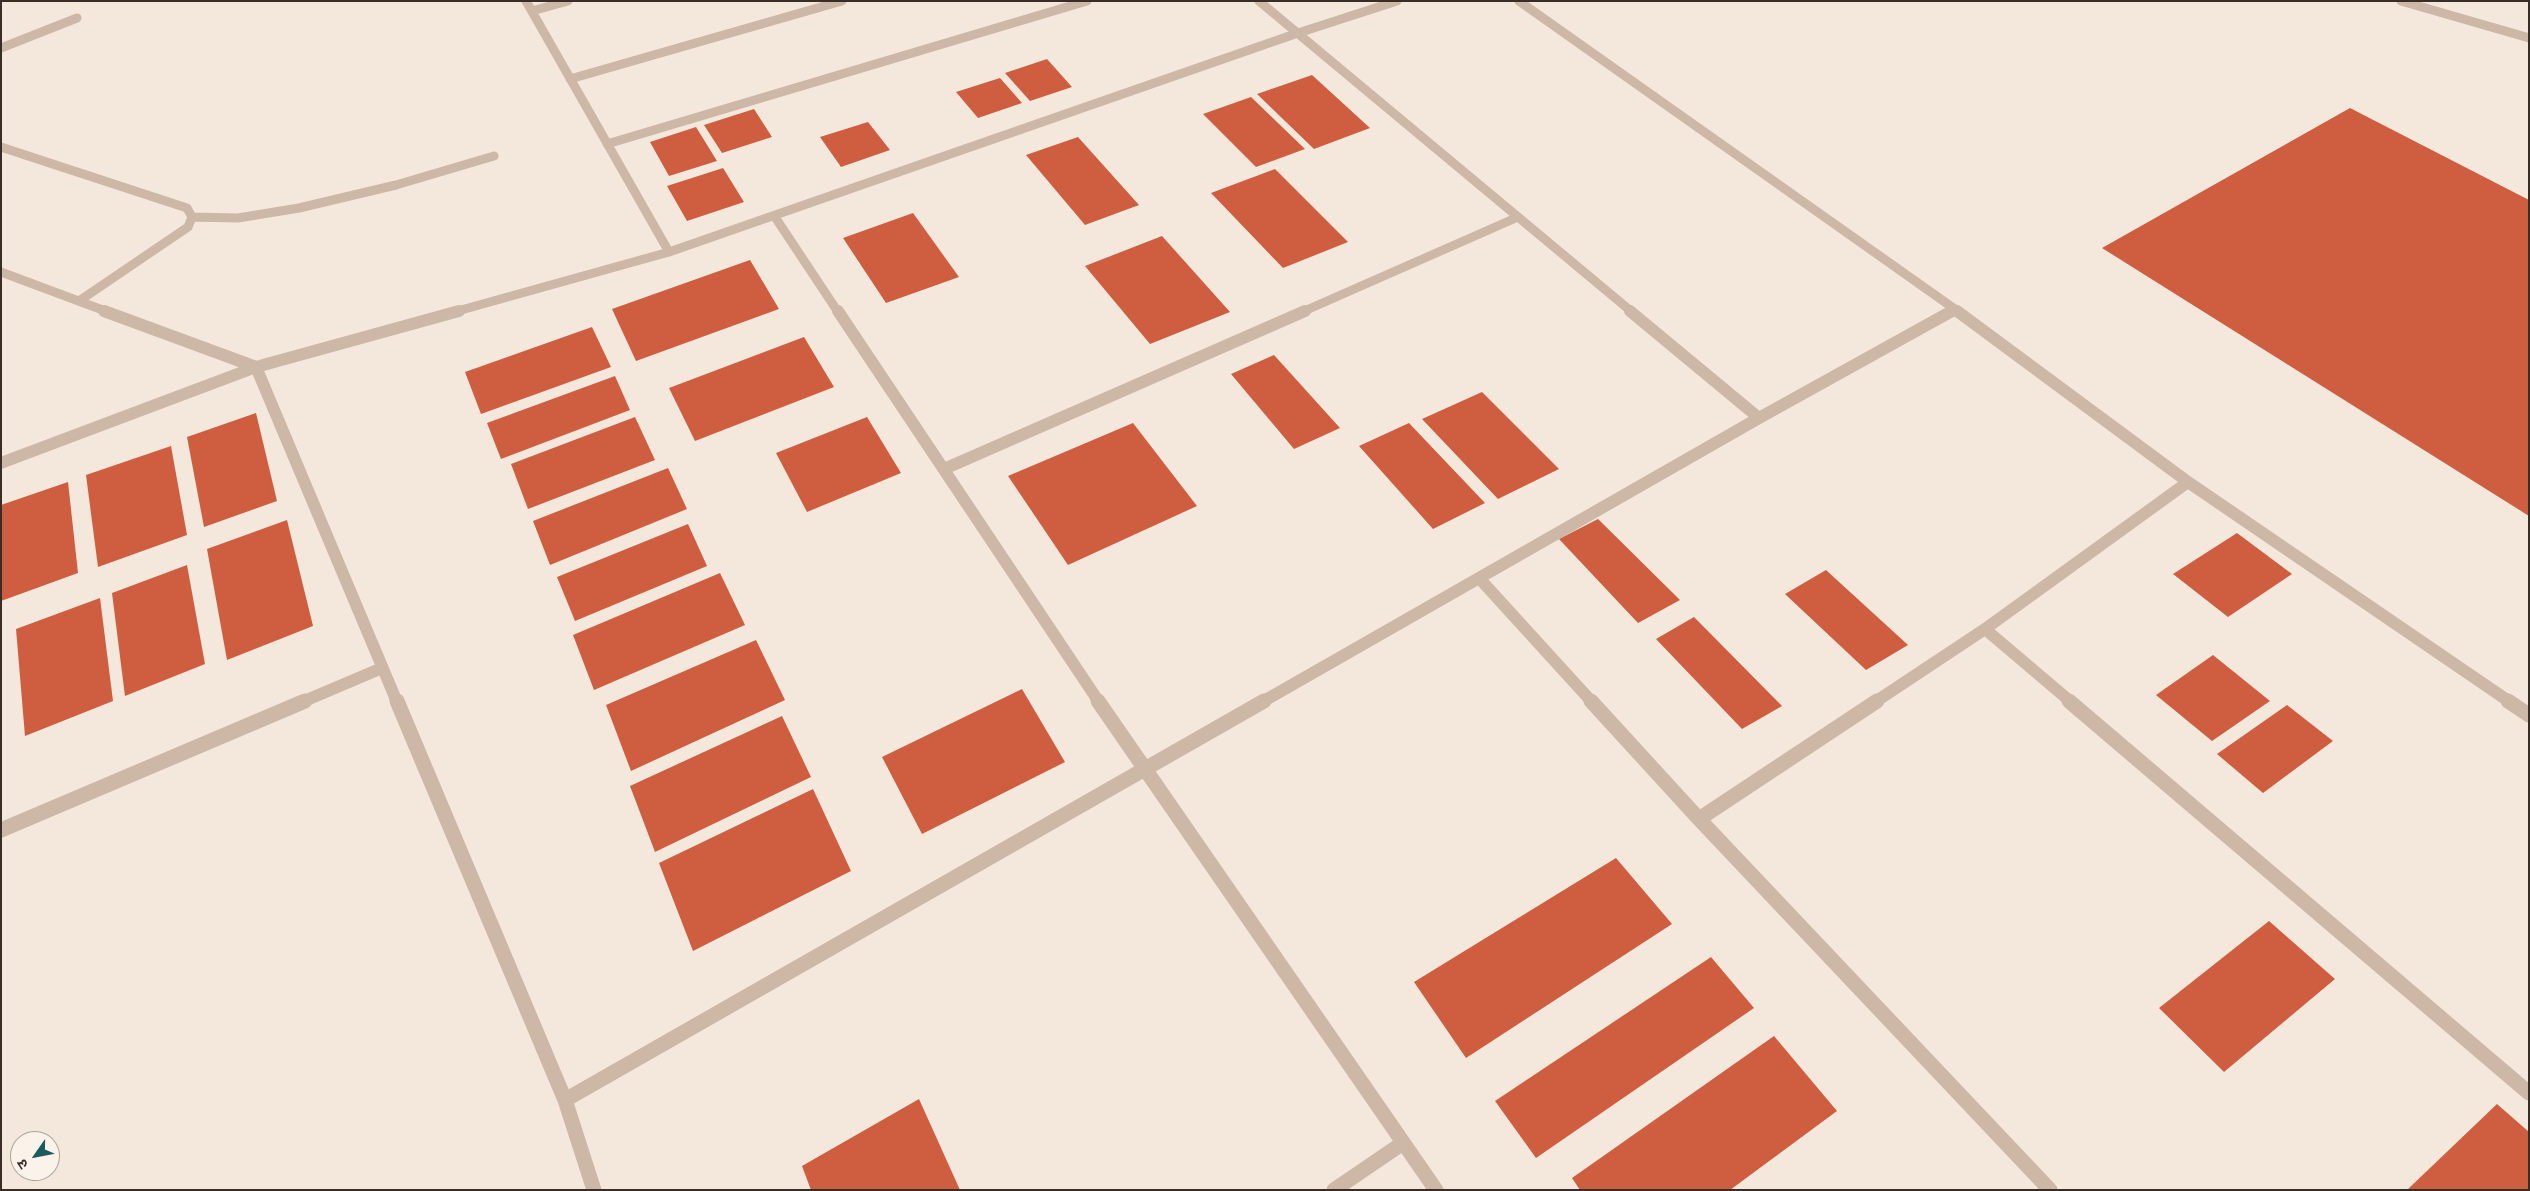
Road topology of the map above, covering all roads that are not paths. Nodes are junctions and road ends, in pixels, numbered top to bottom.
1 (526, 1) edge
2 (568, 1) edge
3 (842, 1) edge
4 (1259, 1) edge
5 (1396, 1) edge
6 (1519, 1) edge
7 (2401, 1) edge
8 (1083, 2) edge
9 (532, 11) junction
10 (77, 18) dead end
11 (1295, 34) junction
12 (2529, 38) edge
13 (1, 48) edge
14 (570, 78) junction
15 (607, 144) junction
16 (1, 147) edge
17 (494, 156) dead end
18 (192, 217) junction
19 (775, 217) junction
20 (1518, 217) junction
21 (669, 252) junction
22 (1, 272) edge
23 (79, 301) junction
24 (1955, 308) junction
25 (256, 367) junction
26 (1759, 418) junction
27 (1, 463) edge
28 (944, 469) junction
29 (2188, 482) junction
30 (1479, 578) junction
31 (1985, 629) junction
32 (382, 668) junction
33 (2529, 715) edge
34 (1144, 769) junction
35 (1699, 819) junction
36 (1, 830) edge
37 (2529, 1093) edge
38 (565, 1100) junction
39 (1404, 1142) junction
40 (594, 1190) edge
41 (1334, 1190) edge
42 (1436, 1190) edge
43 (2050, 1190) edge

1 - 9 street
2 - 9 street
3 - 14 street
4 - 11 street
5 - 11 street
6 - 24 street
7 - 12 street
8 - 15 street
9 - 14 street
10 - 13 street
11 - 19 street
11 - 20 street
14 - 15 street
15 - 21 street
16 - 18 street
17 - 18 street
18 - 23 street
19 - 21 street
19 - 28 street
20 - 26 street
20 - 28 street
21 - 25 street
22 - 23 street
23 - 25 street
24 - 26 street
24 - 29 street
25 - 27 street
25 - 32 street
26 - 30 street
28 - 34 street
29 - 31 street
29 - 33 street
30 - 34 street
30 - 35 street
31 - 35 street
31 - 37 street
32 - 36 street
32 - 38 street
34 - 38 street
34 - 39 street
35 - 43 street
38 - 40 street
39 - 41 street
39 - 42 street

